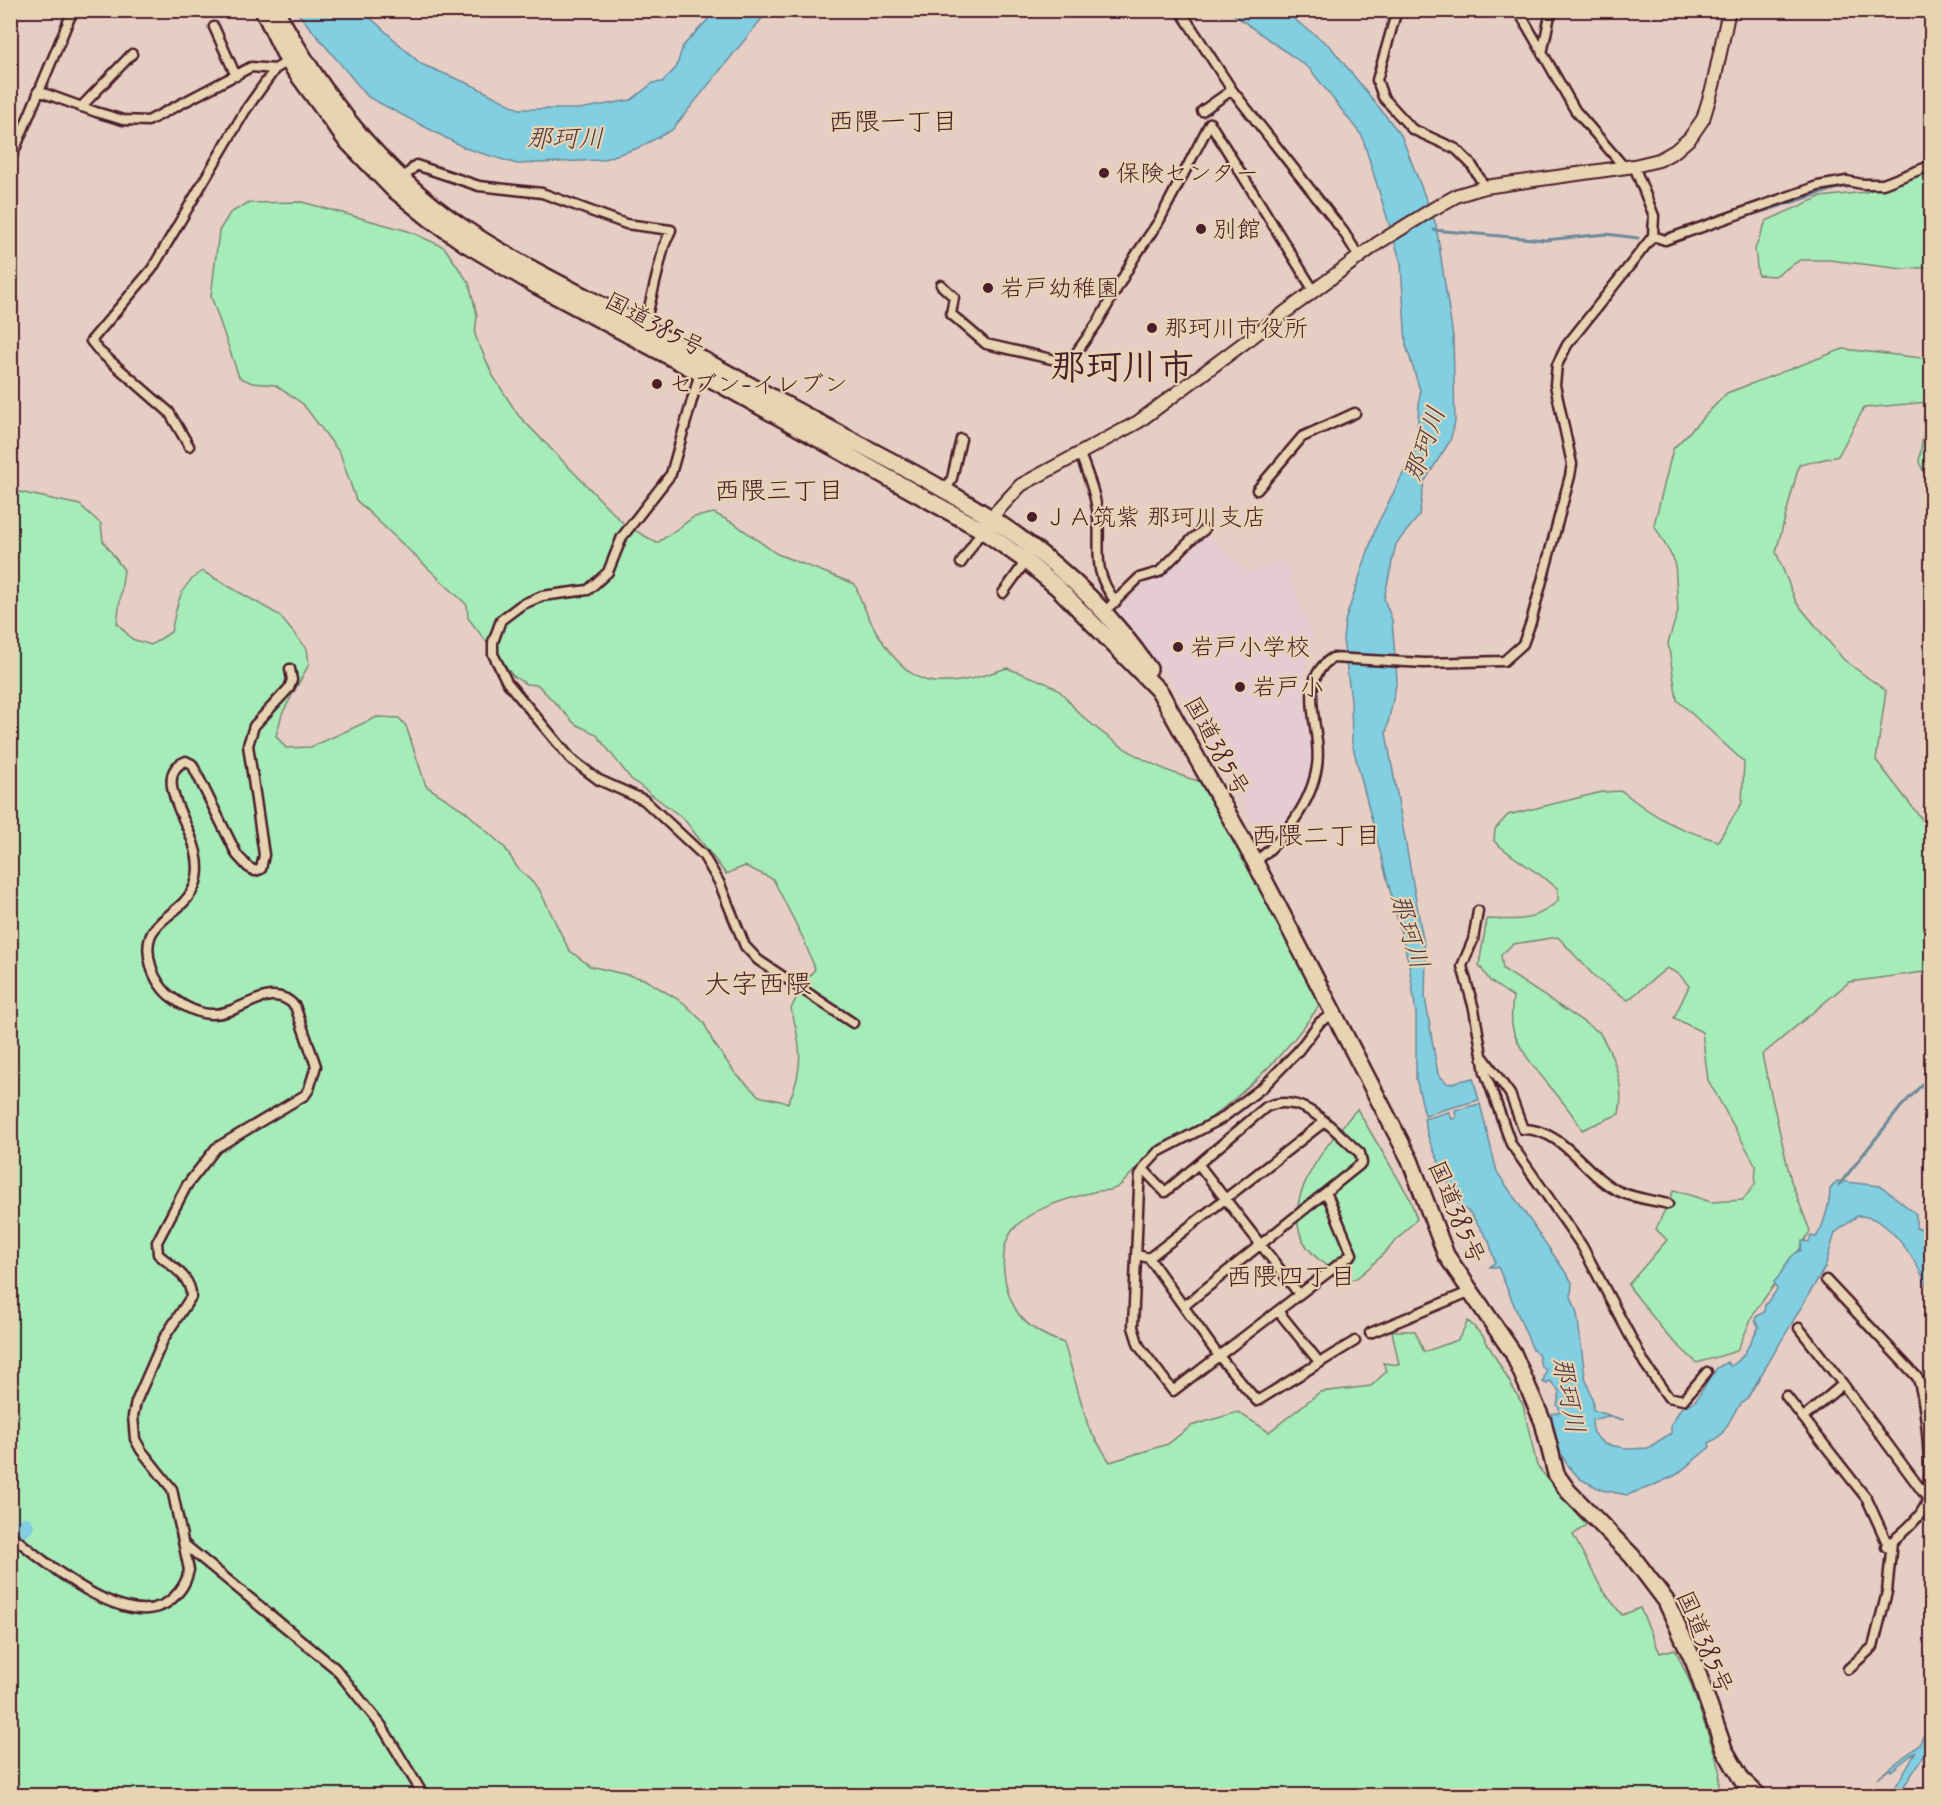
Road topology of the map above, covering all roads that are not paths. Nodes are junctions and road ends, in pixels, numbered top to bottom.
1 (73, 10) edge
2 (263, 10) edge
3 (276, 10) edge
4 (1180, 10) edge
5 (1396, 10) edge
6 (1518, 10) edge
7 (1551, 10) edge
8 (1729, 10) edge
9 (214, 27) dead end
10 (132, 54) dead end
11 (1542, 54) junction
12 (294, 58) junction
13 (275, 69) junction
14 (236, 76) junction
15 (1232, 90) junction
16 (38, 91) junction
17 (81, 107) junction
18 (1202, 111) dead end
19 (10, 161) edge
20 (1932, 165) edge
21 (1629, 167) junction
22 (402, 180) junction
23 (1485, 187) junction
24 (1653, 236) junction
25 (1359, 258) junction
26 (941, 285) dead end
27 (1314, 291) junction
28 (644, 328) junction
29 (702, 367) junction
30 (1355, 413) dead end
31 (961, 439) dead end
32 (189, 446) dead end
33 (1080, 454) junction
34 (1257, 490) dead end
35 (946, 491) junction
36 (990, 516) junction
37 (982, 530) junction
38 (1204, 530) dead end
39 (1026, 561) junction
40 (961, 562) dead end
41 (1003, 593) dead end
42 (1105, 612) junction
43 (290, 669) dead end
44 (1255, 862) junction
45 (1478, 911) dead end
46 (1334, 1014) junction
47 (853, 1023) dead end
48 (1482, 1055) junction
49 (1324, 1122) junction
50 (1199, 1166) junction
51 (1144, 1170) junction
52 (1327, 1194) junction
53 (1226, 1199) junction
54 (1668, 1204) dead end
55 (1262, 1245) junction
56 (1137, 1255) junction
57 (1149, 1258) junction
58 (1826, 1280) dead end
59 (1469, 1292) junction
60 (1299, 1294) junction
61 (1184, 1306) junction
62 (1278, 1311) junction
63 (1799, 1328) dead end
64 (1370, 1333) dead end
65 (1355, 1341) dead end
66 (1218, 1354) junction
67 (1320, 1363) junction
68 (1707, 1372) dead end
69 (1843, 1384) junction
70 (1786, 1396) dead end
71 (1803, 1418) junction
72 (1928, 1499) junction
73 (10, 1534) edge
74 (184, 1544) junction
75 (1888, 1544) junction
76 (1848, 1669) dead end
77 (1753, 1794) edge
78 (424, 1796) edge

1 - 16 street
2 - 12 highway, 国道385号
3 - 12 highway, 国道385号
4 - 15 street
5 - 23 street
6 - 11 street
7 - 11 street
8 - 21 street
9 - 14 street
10 - 17 street
11 - 21 street
12 - 13 street
12 - 22 highway, 国道385号
12 - 29 highway, 国道385号
13 - 14 street
13 - 32 street
14 - 17 street
15 - 18 street
15 - 25 street
16 - 17 street
16 - 19 street
20 - 24 street
21 - 23 street
21 - 24 street
22 - 28 highway, 国道385号
22 - 28 street
23 - 25 street
24 - 44 street
25 - 27 street
26 - 27 street
27 - 33 street
28 - 29 highway, 国道385号
29 - 35 highway, 国道385号
29 - 37 highway, 国道385号
29 - 47 street
30 - 34 street
31 - 35 street
33 - 36 street
33 - 42 street
35 - 36 highway, 国道385号
36 - 37 street
36 - 42 highway, 国道385号
37 - 39 highway, 国道385号
37 - 40 street
38 - 42 street
39 - 41 street
39 - 42 highway, 国道385号
42 - 44 highway, 国道385号
43 - 74 street
44 - 46 highway, 国道385号
45 - 48 street
46 - 51 street
46 - 59 highway, 国道385号
48 - 54 street
48 - 68 street
49 - 50 street
49 - 52 street
49 - 53 street
50 - 51 street
50 - 53 street
51 - 56 street
52 - 55 street
52 - 60 street
53 - 55 street
53 - 57 street
55 - 60 street
55 - 61 street
56 - 57 street
56 - 66 street
57 - 61 street
58 - 72 street
59 - 64 street
59 - 77 highway, 国道385号
60 - 62 street
61 - 66 street
62 - 66 street
62 - 67 street
63 - 69 street
65 - 67 street
66 - 67 street
69 - 71 street
69 - 72 street
70 - 71 street
71 - 75 street
72 - 75 street
73 - 74 street
74 - 78 street
75 - 76 street

